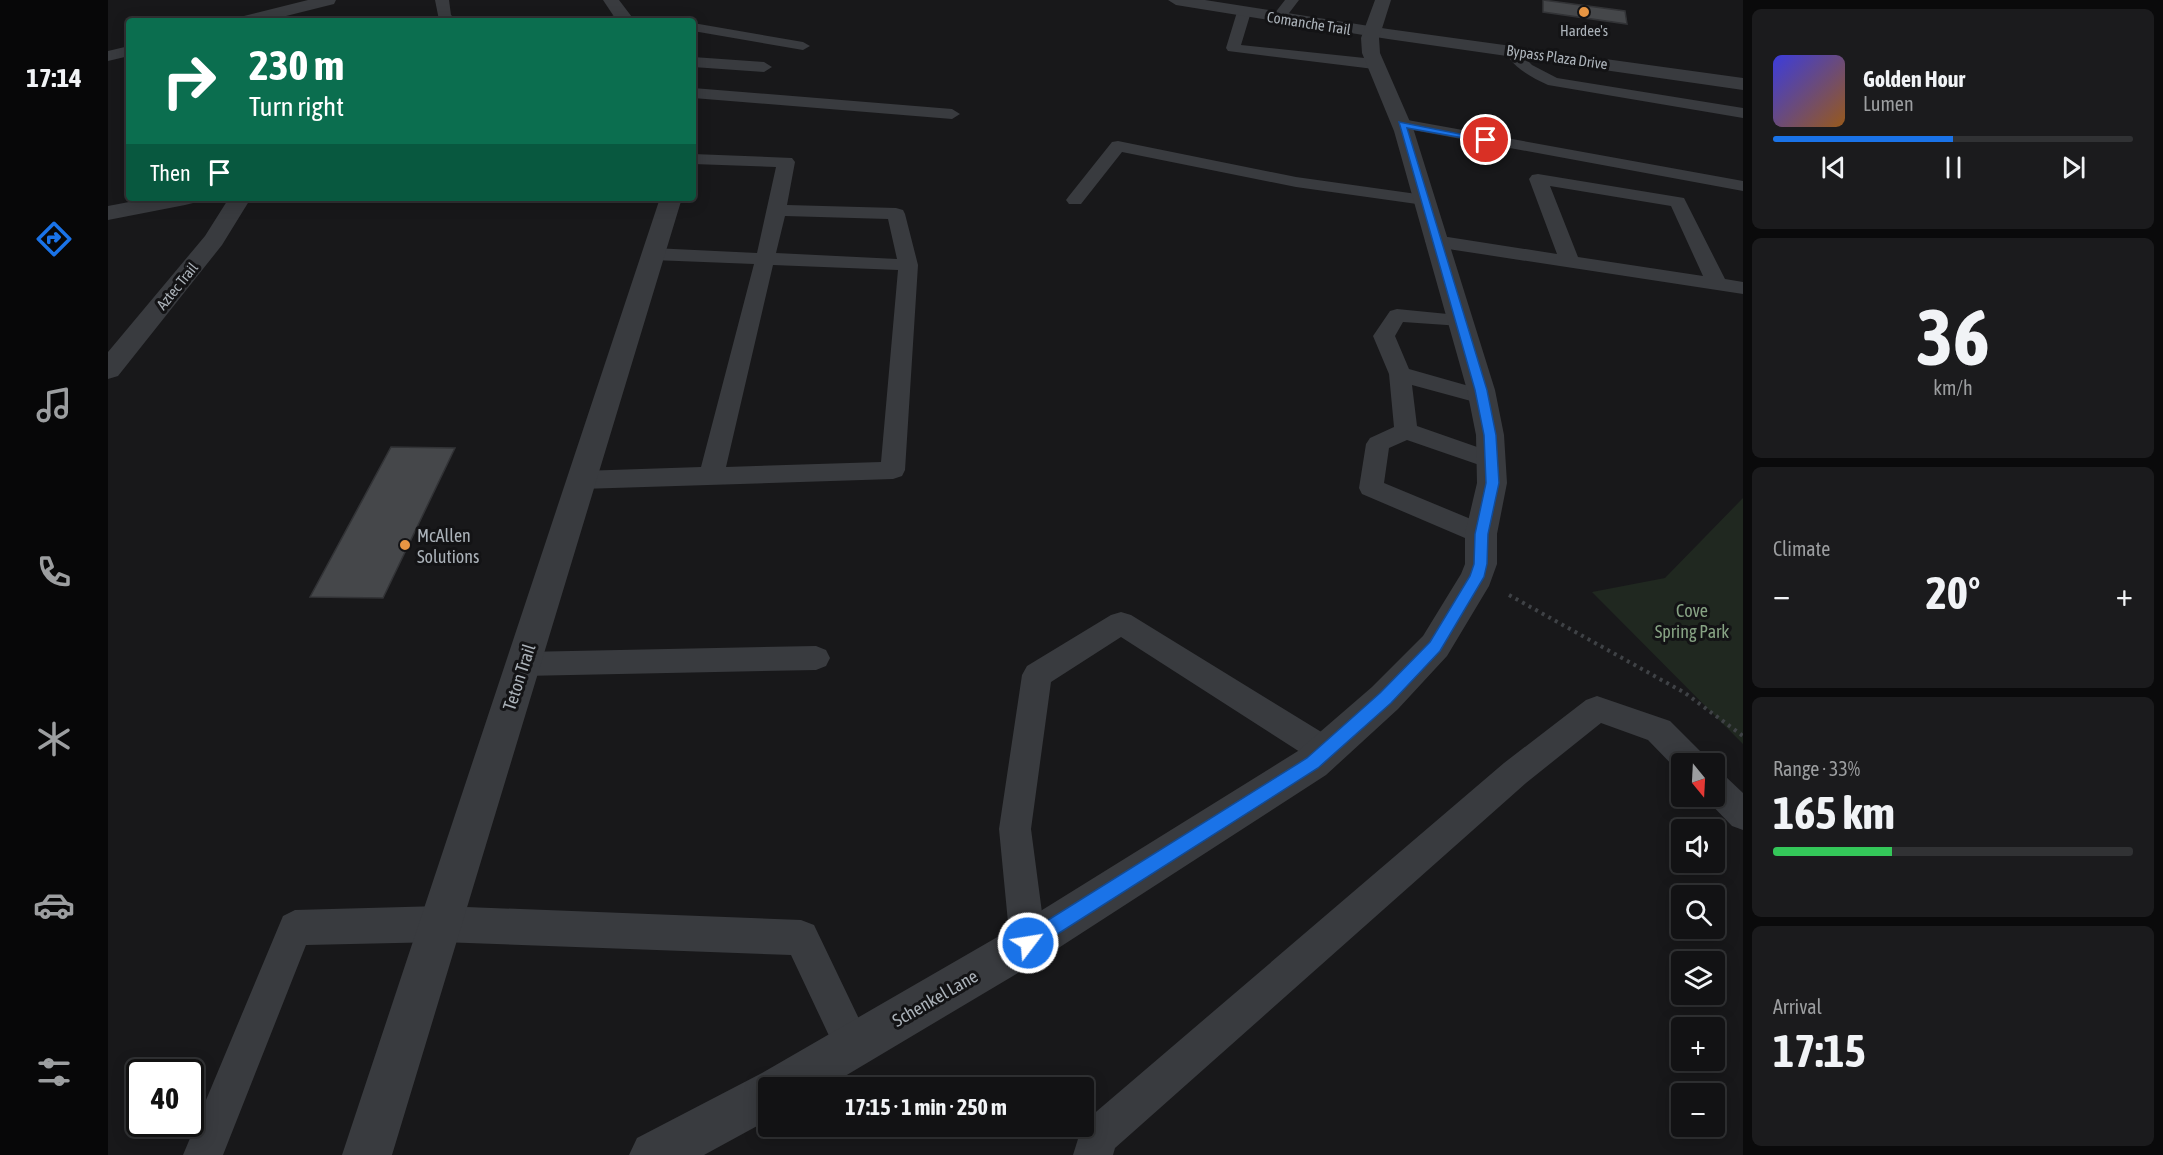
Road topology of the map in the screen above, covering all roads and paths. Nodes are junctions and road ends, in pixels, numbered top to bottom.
1 (328, 0) edge
2 (442, 0) edge
3 (611, 0) edge
4 (1182, 0) edge
5 (1292, 0) edge
6 (1383, 0) edge
7 (1244, 12) junction
8 (258, 18) edge
9 (446, 18) edge
10 (624, 18) edge
11 (1278, 18) junction
12 (696, 27) edge
13 (803, 45) dead end
14 (1373, 48) junction
15 (1519, 51) junction
16 (126, 52) edge
17 (108, 56) edge
18 (696, 62) edge
19 (764, 67) dead end
20 (1743, 84) edge
21 (696, 93) edge
22 (1743, 113) edge
23 (952, 114) dead end
24 (1402, 124) junction
25 (696, 159) edge
26 (1743, 186) edge
27 (1075, 200) dead end
28 (1424, 200) junction
29 (170, 201) edge
30 (238, 201) edge
31 (670, 201) edge
32 (777, 210) junction
33 (108, 213) edge
34 (1435, 241) junction
35 (653, 254) junction
36 (765, 258) junction
37 (1570, 262) junction
38 (908, 265) junction
39 (1716, 284) junction
40 (1743, 288) edge
41 (1461, 320) junction
42 (108, 370) edge
43 (1400, 374) junction
44 (1482, 397) junction
45 (1406, 431) junction
46 (1491, 461) junction
47 (711, 476) junction
48 (581, 480) junction
49 (1481, 534) junction
50 (1477, 577) junction
51 (816, 658) dead end
52 (523, 664) junction
53 (1743, 736) edge
54 (1325, 751) junction
55 (1681, 753) edge
56 (1725, 797) edge
57 (1743, 815) edge
58 (441, 924) junction
59 (1028, 943) junction
60 (853, 1046) junction
61 (798, 1077) edge
62 (758, 1099) edge
63 (203, 1155) edge
64 (367, 1155) edge
65 (654, 1155) edge
66 (1093, 1155) edge

1 - 8 street
2 - 9 lane
3 - 10 street
4 - 7 street, Comanche Trail
5 - 11 lane
6 - 14 street
7 - 11 street, Comanche Trail
7 - 14 lane
11 - 14 street, Comanche Trail
12 - 13 lane
14 - 15 street, Bypass Plaza Drive
14 - 24 street, Schenkel Lane
15 - 20 street, Bypass Plaza Drive
15 - 22 lane
16 - 17 street
18 - 19 lane
21 - 23 lane
24 - 26 lane
24 - 28 street, Schenkel Lane
25 - 32 lane
27 - 28 lane
28 - 34 street, Schenkel Lane
29 - 33 street
30 - 42 street, Aztec Trail
31 - 35 street, Teton Trail
32 - 36 lane
32 - 38 lane
34 - 37 lane
34 - 41 street, Schenkel Lane
35 - 36 lane
35 - 48 street, Teton Trail
36 - 38 lane
36 - 47 lane
37 - 39 lane
37 - 39 lane
38 - 47 lane
39 - 40 lane
41 - 43 lane
41 - 44 street, Schenkel Lane
43 - 44 lane
43 - 45 lane
44 - 46 street, Schenkel Lane
45 - 46 lane
45 - 49 lane
46 - 49 street, Schenkel Lane
47 - 48 lane
48 - 52 street, Teton Trail
49 - 50 street, Schenkel Lane
50 - 53 path
50 - 54 street, Schenkel Lane
51 - 52 lane
52 - 58 street, Teton Trail
54 - 59 street, Schenkel Lane
54 - 59 lane
55 - 66 lane
56 - 57 lane
58 - 60 lane
58 - 63 lane
58 - 64 street, Teton Trail
59 - 60 street, Schenkel Lane
60 - 61 street, Schenkel Lane
62 - 65 street

